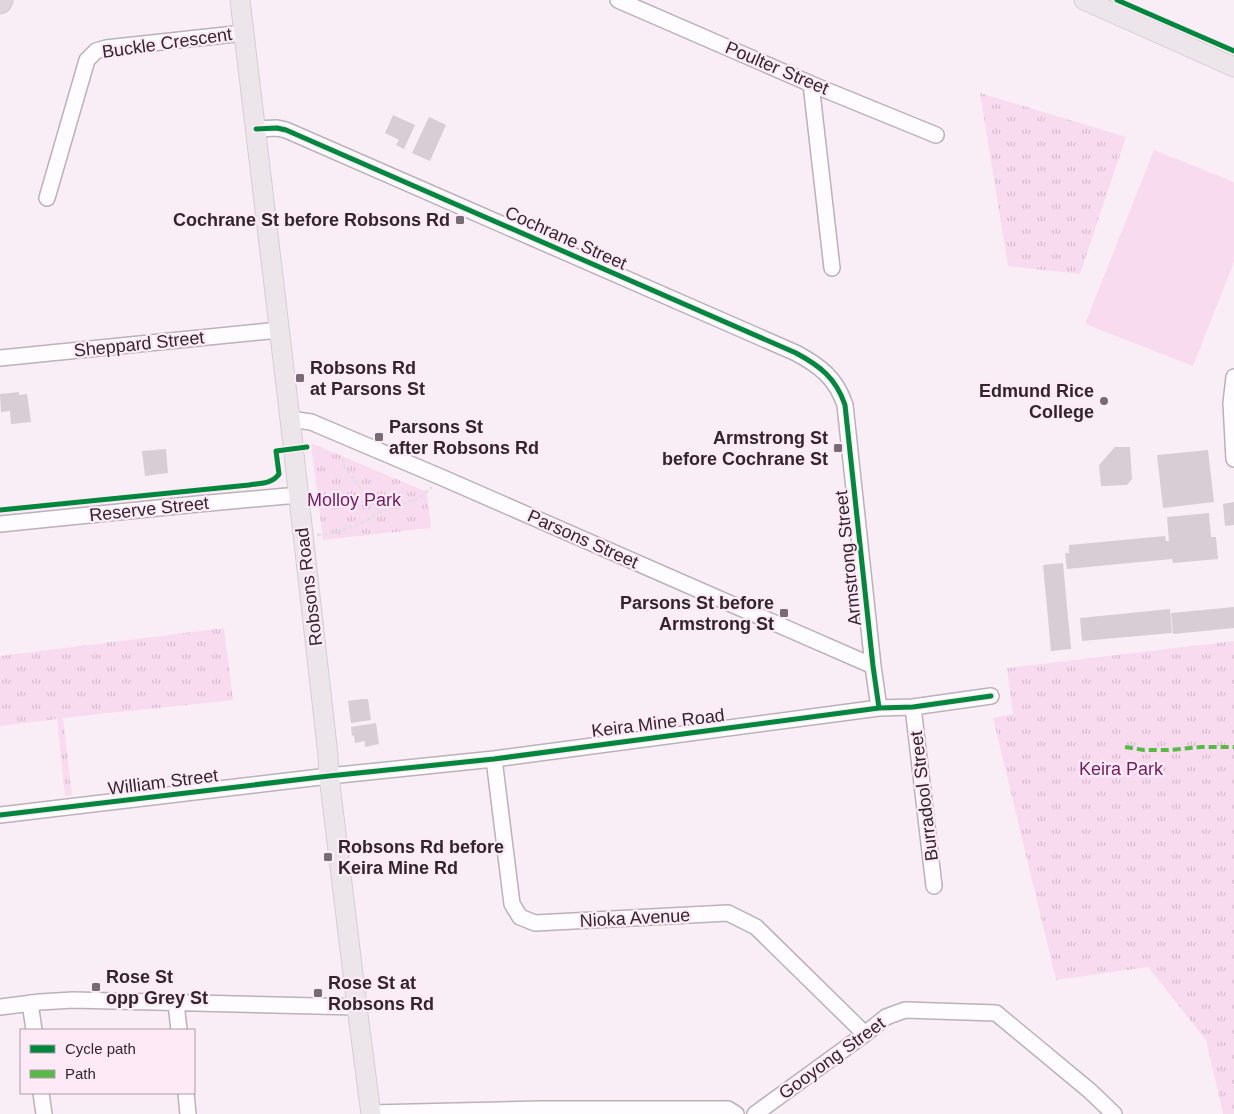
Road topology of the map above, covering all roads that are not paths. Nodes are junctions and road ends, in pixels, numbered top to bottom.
1 (240, 0) edge
2 (618, 0) edge
3 (1084, 0) edge
4 (244, 33) junction
5 (1234, 67) edge
6 (812, 84) junction
7 (256, 129) junction
8 (936, 135) dead end
9 (47, 198) dead end
10 (832, 268) dead end
11 (279, 330) junction
12 (0, 358) edge
13 (1234, 377) edge
14 (846, 405) joint
15 (290, 419) junction
16 (1234, 459) edge
17 (298, 495) junction
18 (0, 524) edge
19 (873, 666) junction
20 (991, 696) dead end
21 (913, 706) junction
22 (879, 708) junction
23 (494, 759) junction
24 (329, 776) junction
25 (0, 816) edge
26 (934, 886) dead end
27 (176, 1003) junction
28 (30, 1004) junction
29 (0, 1007) edge
30 (357, 1007) junction
31 (34, 1029) edge
32 (179, 1029) edge
33 (865, 1034) junction
34 (41, 1094) edge
35 (186, 1094) edge
36 (543, 1112) edge
37 (44, 1114) edge
38 (188, 1114) edge
39 (371, 1114) edge
40 (736, 1114) edge
41 (755, 1114) edge
42 (1114, 1114) edge

1 - 4 main road, Robsons Road
2 - 6 street, Poulter Street
3 - 5 main road
4 - 7 main road, Robsons Road
4 - 9 street, Buckle Crescent
6 - 8 street, Poulter Street
6 - 10 street
7 - 11 main road, Robsons Road
7 - 14 street, Cochrane Street
11 - 12 street, Sheppard Street
11 - 15 main road, Robsons Road
13 - 16 street
14 - 19 street, Armstrong Street
15 - 17 main road, Robsons Road
15 - 19 street, Parsons Street
17 - 18 street, Reserve Street
17 - 24 main road, Robsons Road
19 - 22 street, Armstrong Street
20 - 21 street, Keira Mine Road
21 - 22 street, Keira Mine Road
21 - 26 street, Burradool Street
22 - 23 street, Keira Mine Road
23 - 24 street, Keira Mine Road
23 - 33 street, Nioka Avenue
24 - 25 street, William Street
24 - 30 main road, Robsons Road
27 - 28 street
27 - 30 street
27 - 32 street
28 - 29 street
28 - 31 street
30 - 39 main road, Robsons Road
33 - 41 street, Gooyong Street
33 - 42 street, Gooyong Street
34 - 37 street
35 - 38 street
36 - 39 street
36 - 40 street

